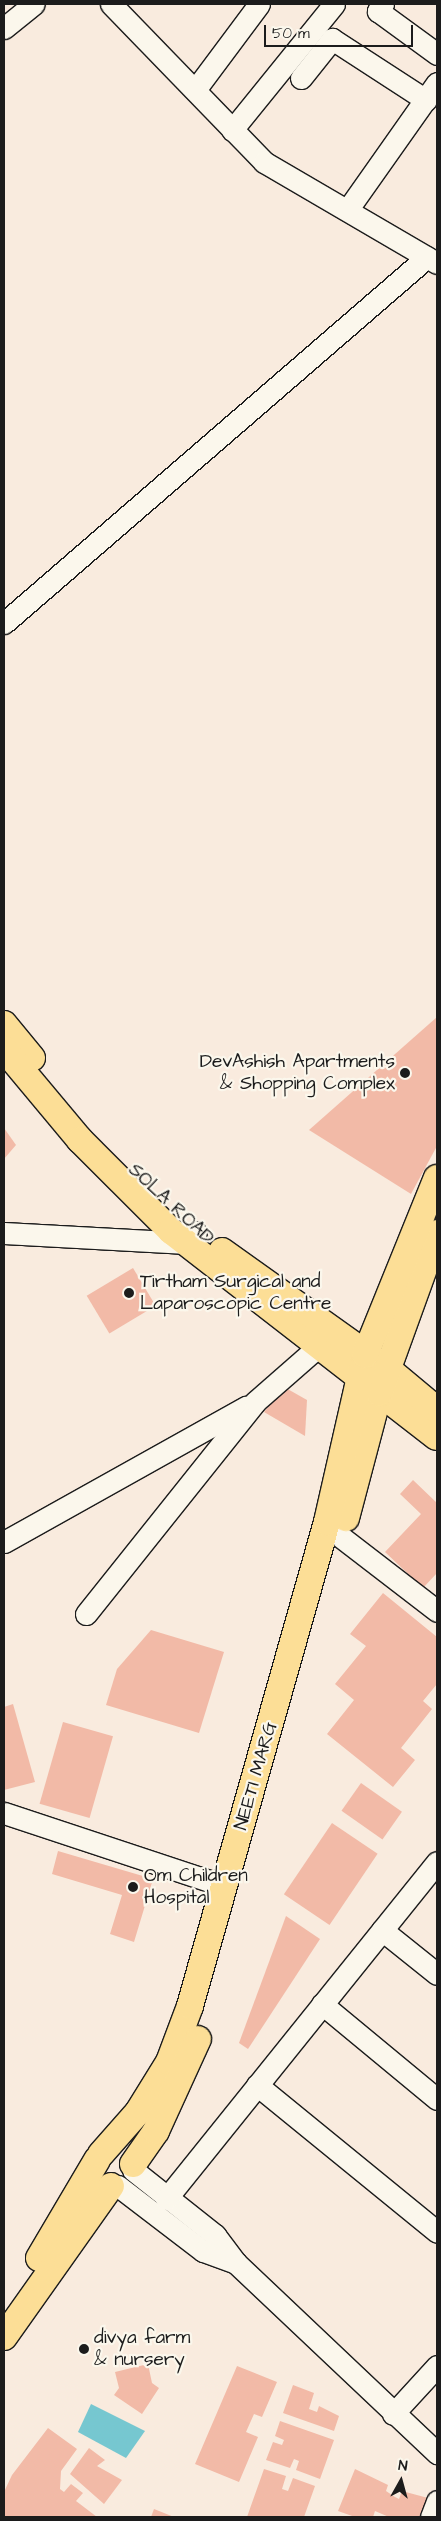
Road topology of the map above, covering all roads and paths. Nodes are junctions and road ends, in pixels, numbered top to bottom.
1 (34, 4) edge
2 (111, 4) edge
3 (259, 4) edge
4 (334, 4) edge
5 (383, 4) edge
6 (4, 28) edge
7 (437, 54) edge
8 (301, 78) dead end
9 (195, 90) junction
10 (432, 91) edge
11 (232, 130) junction
12 (348, 209) junction
13 (432, 260) edge
14 (4, 623) edge
15 (4, 1024) edge
16 (4, 1049) edge
17 (437, 1178) edge
18 (4, 1219) edge
19 (184, 1231) junction
20 (4, 1233) edge
21 (437, 1233) edge
22 (320, 1345) junction
23 (362, 1365) junction
24 (384, 1382) junction
25 (255, 1402) junction
26 (437, 1410) edge
27 (437, 1437) edge
28 (341, 1537) junction
29 (4, 1542) edge
30 (437, 1611) edge
31 (86, 1614) dead end
32 (4, 1813) edge
33 (437, 1862) edge
34 (225, 1886) junction
35 (382, 1930) junction
36 (437, 1974) edge
37 (322, 2004) junction
38 (257, 2086) junction
39 (437, 2100) edge
40 (99, 2157) junction
41 (124, 2176) junction
42 (166, 2199) junction
43 (437, 2232) edge
44 (236, 2263) junction
45 (4, 2308) edge
46 (4, 2337) edge
47 (437, 2366) edge
48 (394, 2414) junction
49 (437, 2453) edge
50 (437, 2502) edge
51 (431, 2517) edge

1 - 6 street
2 - 9 street
3 - 9 street
4 - 11 street
5 - 7 street
8 - 10 street
9 - 11 street
10 - 12 street
11 - 12 street
12 - 13 street
13 - 14 street
15 - 19 main road, SOLA ROAD
16 - 19 main road, SOLA ROAD
17 - 23 main road, NEETI MARG
18 - 19 street
19 - 20 street
19 - 22 main road, SOLA ROAD
19 - 23 main road, SOLA ROAD
21 - 24 main road
22 - 23 main road, SOLA ROAD
22 - 25 street
23 - 24 main road
23 - 34 main road, NEETI MARG
24 - 26 main road
24 - 27 main road
24 - 28 main road
25 - 29 street
25 - 31 street
28 - 30 street
28 - 41 main road
32 - 34 street
33 - 35 street
34 - 40 main road, NEETI MARG
35 - 36 street
35 - 37 street
37 - 38 street
37 - 39 street
38 - 42 street
38 - 43 street
40 - 41 main road
40 - 45 main road, NEETI MARG
41 - 42 street
41 - 44 street
41 - 46 main road
42 - 44 street
44 - 48 street
47 - 48 street
48 - 49 street
50 - 51 street

